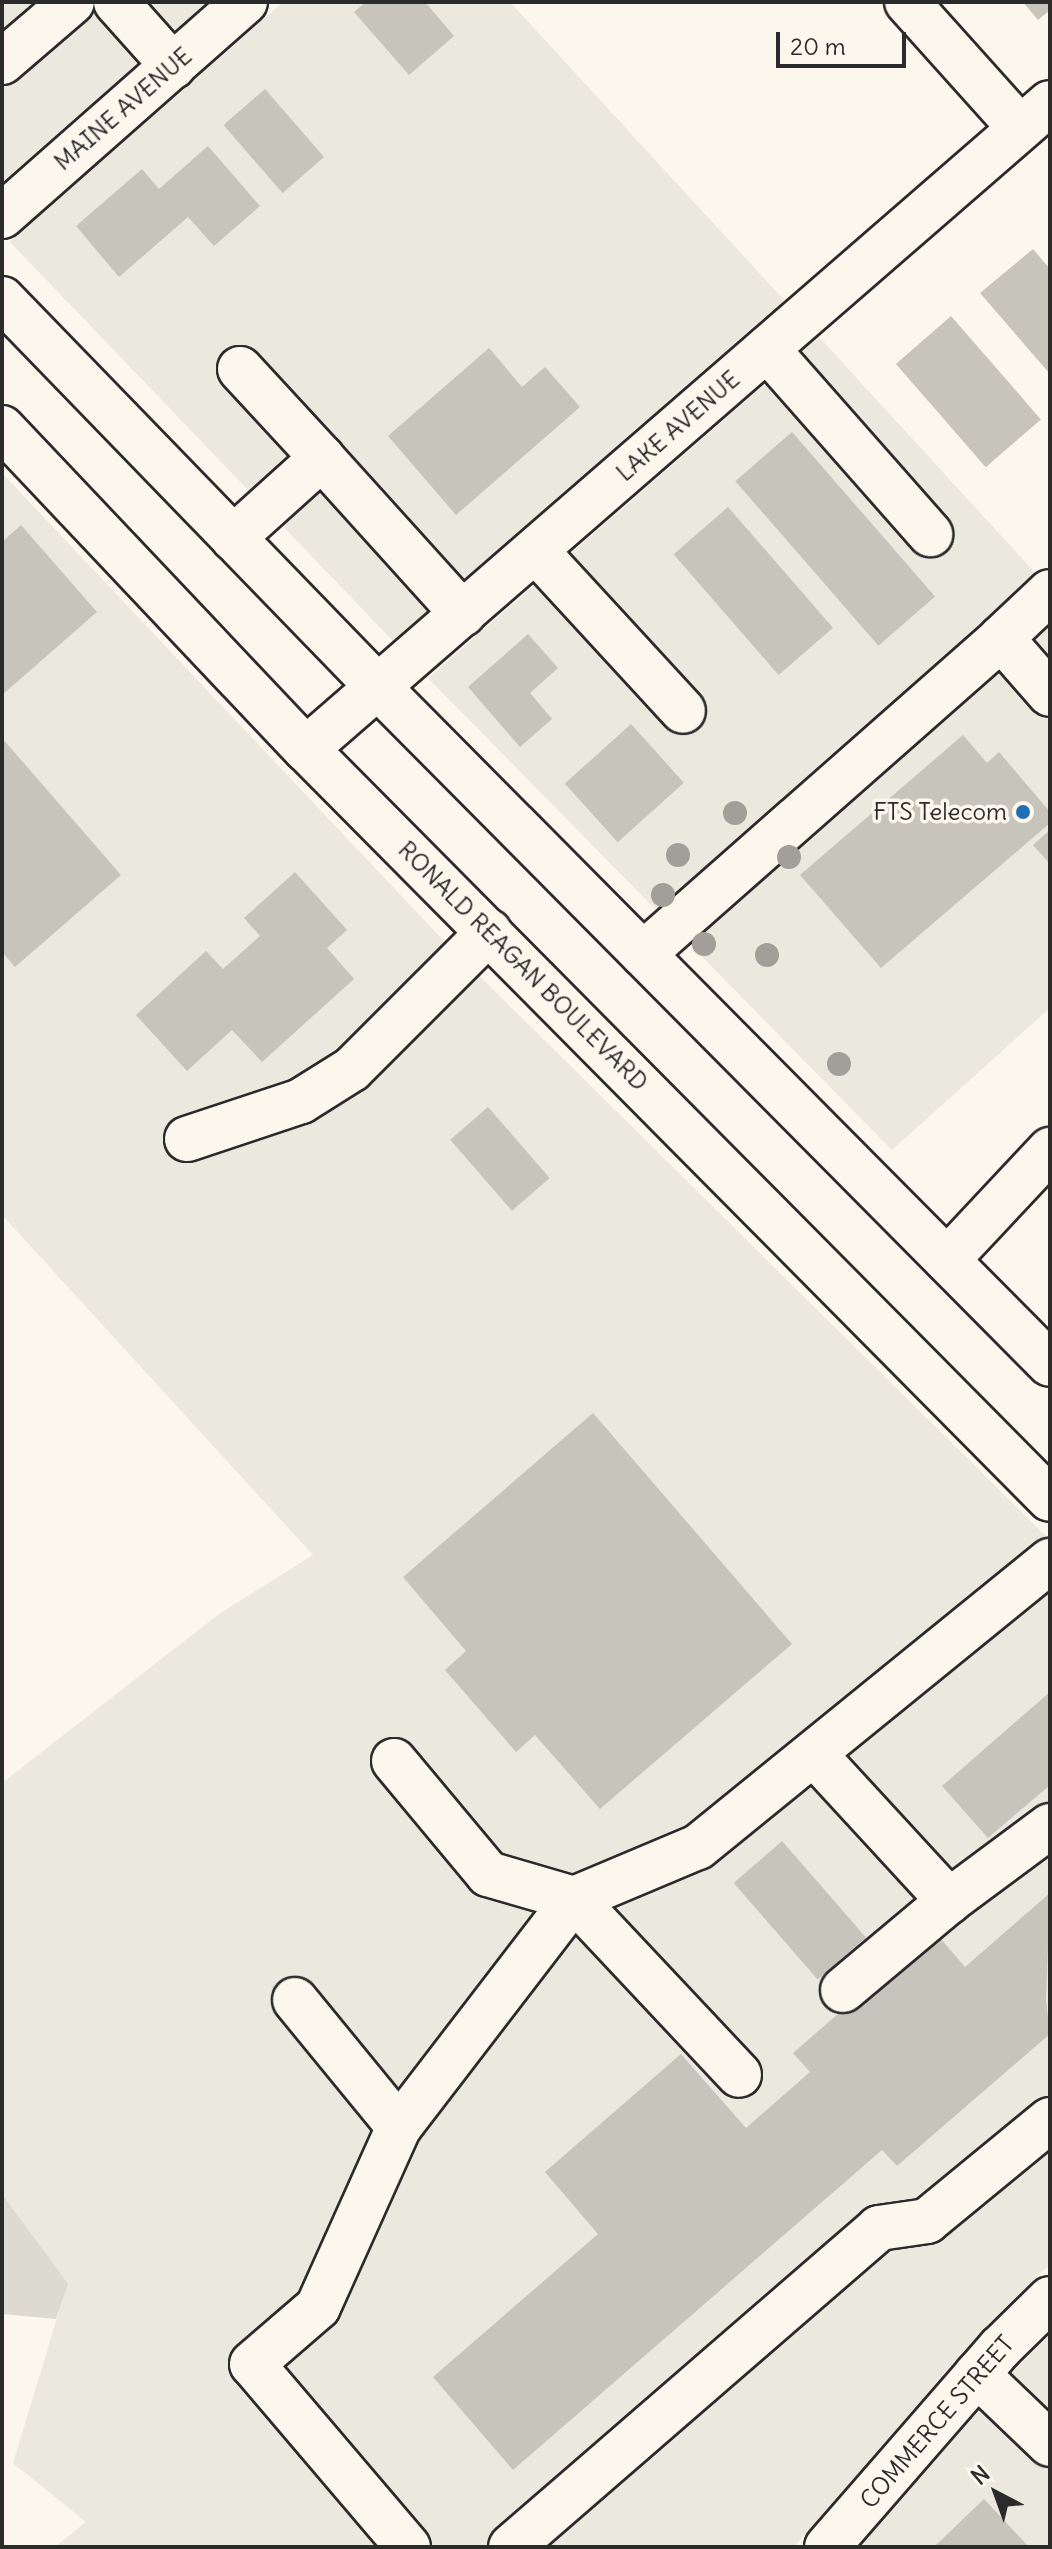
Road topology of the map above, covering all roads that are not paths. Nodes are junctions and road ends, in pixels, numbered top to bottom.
1 (72, 2) edge
2 (116, 2) edge
3 (245, 2) edge
4 (907, 2) edge
5 (2, 62) edge
6 (173, 66) junction
7 (1035, 116) edge
8 (2, 216) edge
9 (2, 299) edge
10 (767, 349) junction
11 (240, 369) dead end
12 (2, 428) edge
13 (322, 458) junction
14 (930, 534) dead end
15 (233, 538) junction
16 (536, 551) junction
17 (1050, 592) edge
18 (463, 614) junction
19 (1001, 638) junction
20 (379, 688) junction
21 (1050, 694) edge
22 (683, 711) dead end
23 (306, 749) junction
24 (489, 932) junction
25 (643, 954) junction
26 (187, 1139) dead end
27 (1050, 1150) edge
28 (947, 1260) junction
29 (1050, 1364) edge
30 (1050, 1499) edge
31 (1050, 1561) edge
32 (814, 1754) junction
33 (394, 1761) dead end
34 (1050, 1826) edge
35 (574, 1899) junction
36 (949, 1901) junction
37 (843, 1990) dead end
38 (295, 2000) dead end
39 (739, 2075) dead end
40 (1050, 2120) edge
41 (399, 2127) junction
42 (1050, 2299) edge
43 (977, 2374) junction
44 (1050, 2444) edge
45 (408, 2547) edge
46 (511, 2547) edge
47 (827, 2547) edge

1 - 5 main road
2 - 6 main road
3 - 6 main road, MAINE AVENUE
4 - 7 main road
6 - 8 main road, MAINE AVENUE
7 - 10 main road, LAKE AVENUE
9 - 15 main road
10 - 14 main road
10 - 16 main road, LAKE AVENUE
11 - 13 main road
12 - 23 main road, RONALD REAGAN BOULEVARD
13 - 15 main road
13 - 18 main road
15 - 20 main road
16 - 18 main road, LAKE AVENUE
16 - 22 main road
17 - 19 main road
18 - 20 main road, LAKE AVENUE
19 - 21 main road
19 - 25 main road
20 - 23 main road, LAKE AVENUE
20 - 25 main road
23 - 24 main road, RONALD REAGAN BOULEVARD
24 - 26 main road
24 - 30 main road, RONALD REAGAN BOULEVARD
25 - 28 main road
27 - 28 main road
28 - 29 main road
31 - 32 main road
32 - 35 main road
32 - 36 main road
33 - 35 main road
34 - 36 main road
35 - 39 main road
35 - 41 main road
36 - 37 main road
38 - 41 main road
40 - 46 main road
41 - 45 main road
42 - 43 main road, COMMERCE STREET
43 - 44 main road
43 - 47 main road, COMMERCE STREET

